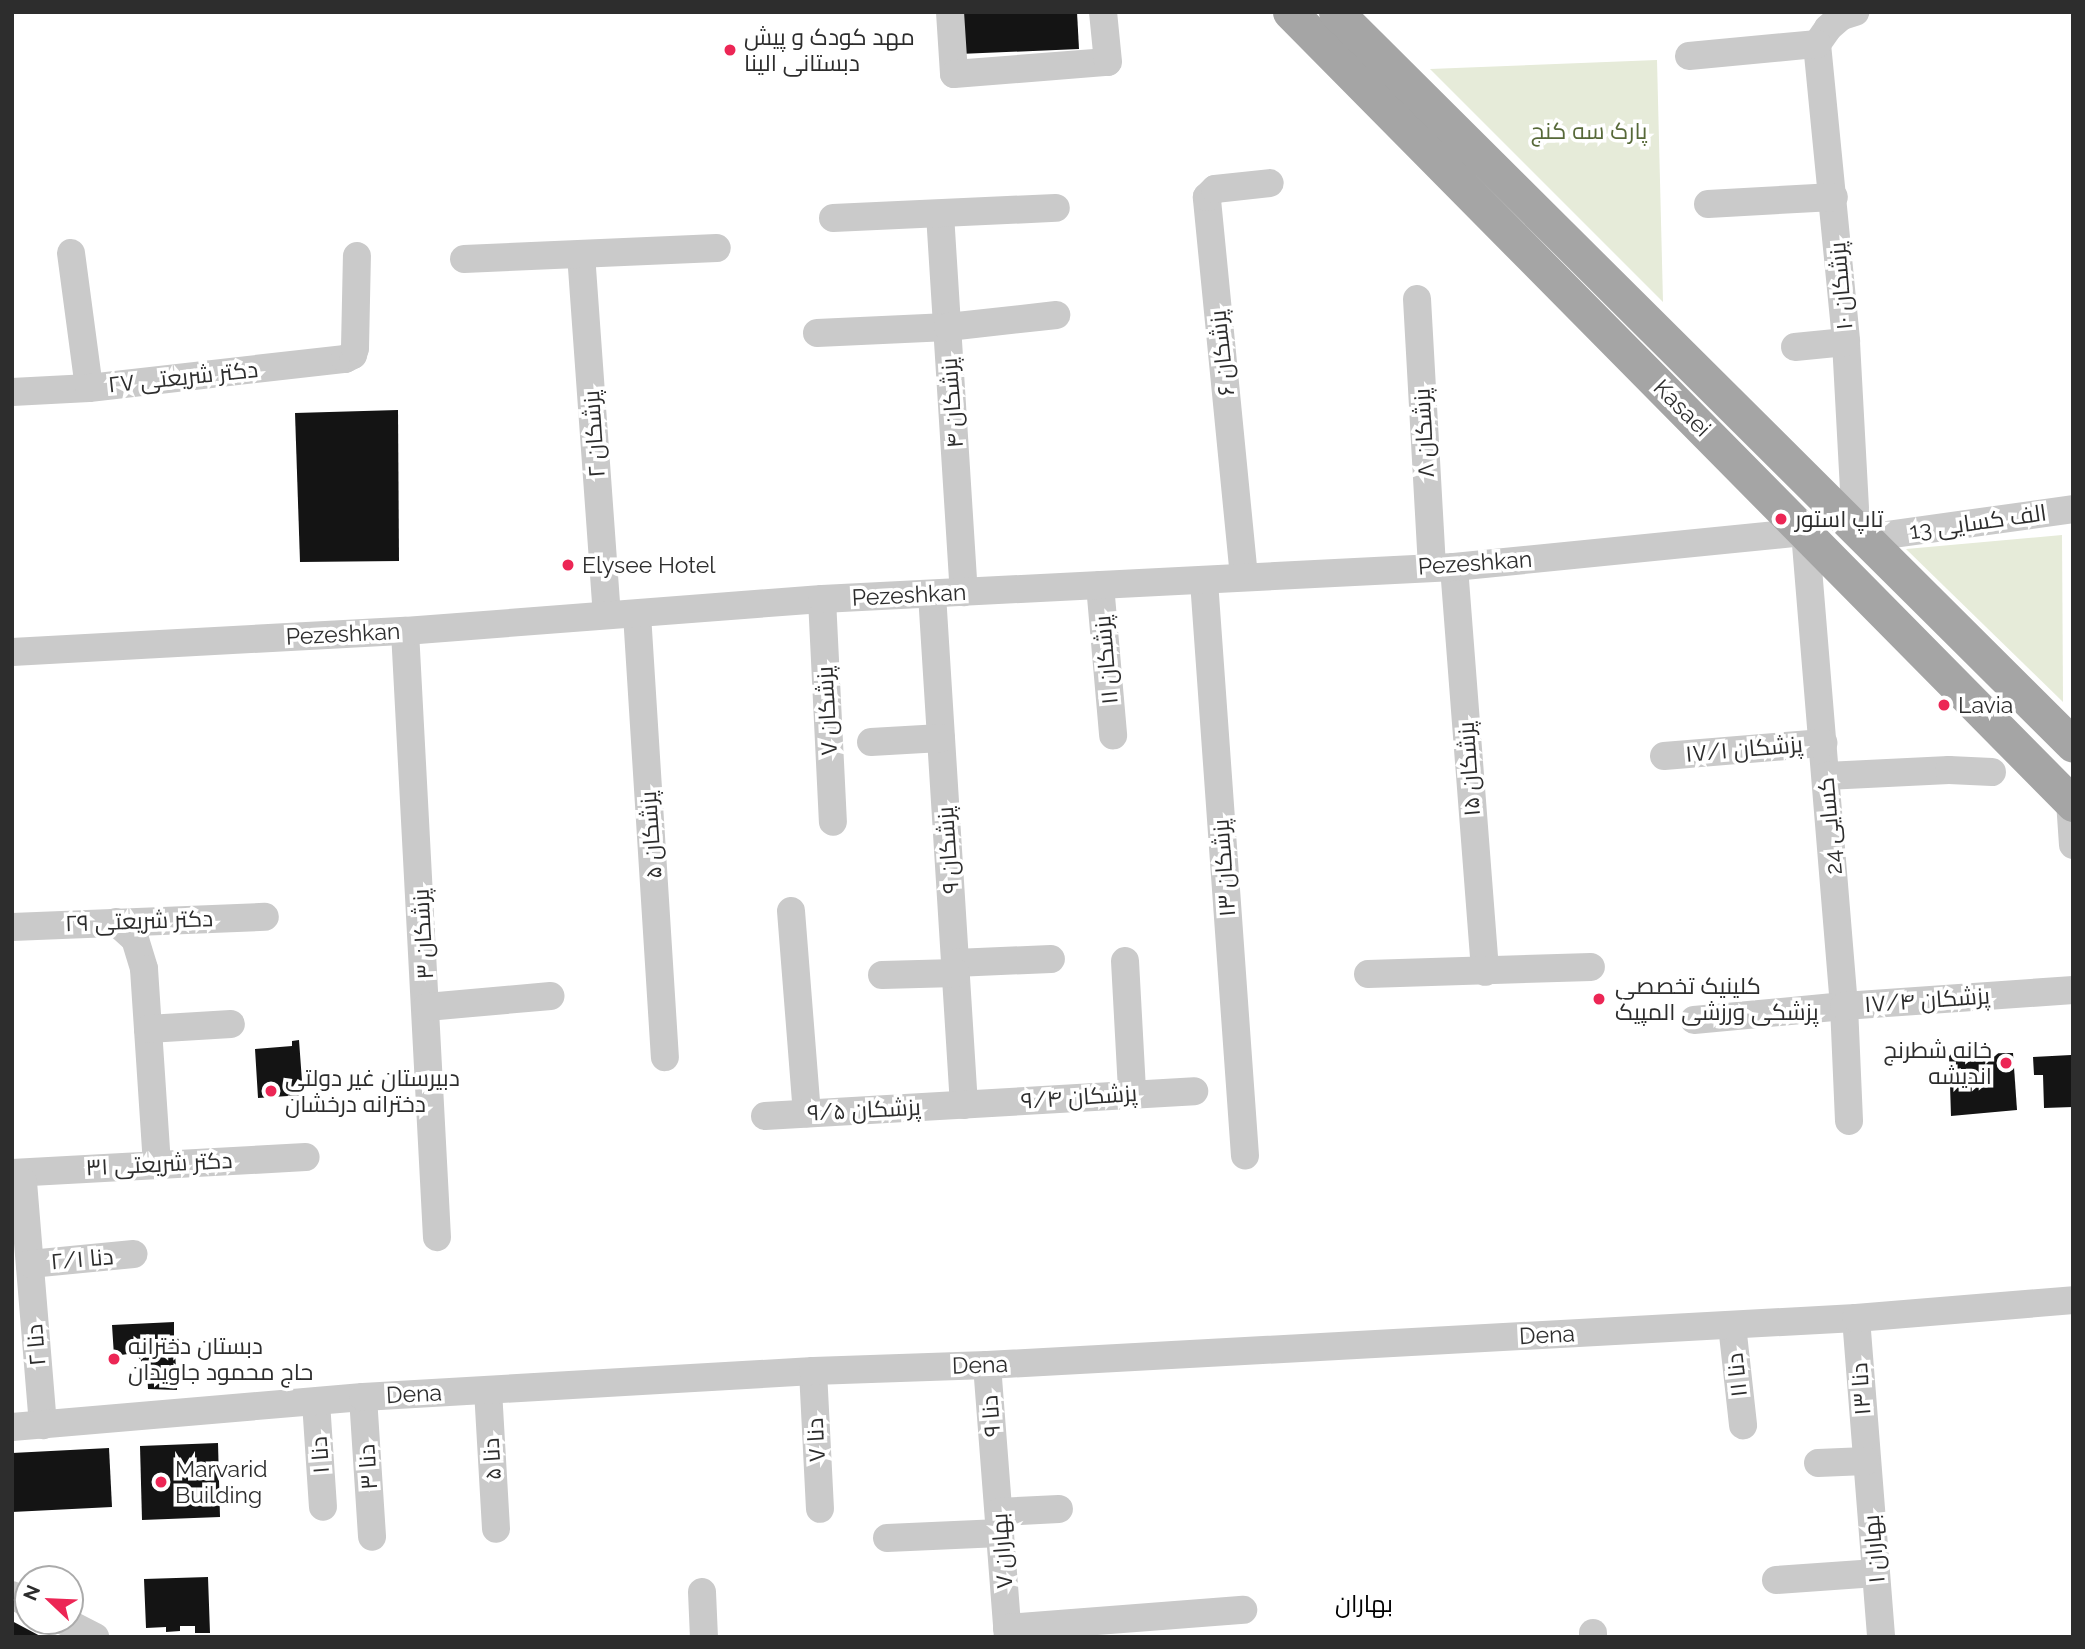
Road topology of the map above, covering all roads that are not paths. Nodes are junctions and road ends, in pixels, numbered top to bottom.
1 (950, 12) edge
2 (1103, 12) edge
3 (1290, 12) edge
4 (1336, 12) edge
5 (1855, 12) edge
6 (1816, 44) junction
7 (1357, 56) junction
8 (1689, 56) dead end
9 (1270, 183) dead end
10 (1834, 197) junction
11 (1708, 204) dead end
12 (1056, 208) dead end
13 (940, 214) junction
14 (832, 218) dead end
15 (718, 248) dead end
16 (71, 253) dead end
17 (581, 254) junction
18 (358, 256) dead end
19 (464, 259) dead end
20 (1417, 299) dead end
21 (1056, 315) dead end
22 (948, 327) junction
23 (817, 333) dead end
24 (1846, 342) junction
25 (1796, 347) dead end
26 (89, 388) junction
27 (12, 392) edge
28 (2073, 509) edge
29 (2073, 527) edge
30 (1805, 532) junction
31 (1860, 533) junction
32 (1443, 567) junction
33 (1244, 578) junction
34 (1204, 581) junction
35 (1100, 585) junction
36 (964, 592) junction
37 (932, 594) junction
38 (822, 599) junction
39 (637, 614) junction
40 (607, 615) junction
41 (405, 631) junction
42 (12, 652) edge
43 (1112, 734) dead end
44 (941, 738) junction
45 (871, 741) dead end
46 (1823, 743) junction
47 (2073, 745) edge
48 (1664, 756) dead end
49 (1992, 772) dead end
50 (1826, 776) junction
51 (2071, 803) edge
52 (832, 822) dead end
53 (2073, 845) edge
54 (790, 911) dead end
55 (265, 917) dead end
56 (116, 922) junction
57 (12, 927) edge
58 (1051, 959) dead end
59 (1125, 961) dead end
60 (1591, 967) dead end
61 (955, 968) junction
62 (1485, 972) junction
63 (1368, 974) dead end
64 (882, 975) dead end
65 (2073, 990) edge
66 (551, 996) dead end
67 (1844, 1006) junction
68 (427, 1007) junction
69 (1694, 1020) dead end
70 (231, 1024) dead end
71 (148, 1028) junction
72 (664, 1057) dead end
73 (1194, 1091) dead end
74 (1132, 1092) junction
75 (964, 1105) junction
76 (807, 1113) junction
77 (765, 1116) dead end
78 (1849, 1121) dead end
79 (1245, 1156) dead end
80 (306, 1157) dead end
81 (157, 1164) junction
82 (17, 1177) edge
83 (437, 1237) dead end
84 (134, 1254) dead end
85 (30, 1264) junction
86 (2073, 1300) edge
87 (1856, 1318) junction
88 (1732, 1325) junction
89 (987, 1365) junction
90 (813, 1371) junction
91 (488, 1390) junction
92 (363, 1397) junction
93 (316, 1402) junction
94 (43, 1425) junction
95 (1743, 1425) dead end
96 (12, 1427) edge
97 (1866, 1461) junction
98 (1818, 1463) dead end
99 (994, 1466) joint
100 (323, 1507) dead end
101 (820, 1509) dead end
102 (1059, 1510) dead end
103 (1000, 1523) junction
104 (496, 1529) dead end
105 (372, 1537) dead end
106 (887, 1538) dead end
107 (1876, 1573) junction
108 (1776, 1580) dead end
109 (702, 1592) dead end
110 (1243, 1610) dead end
111 (1007, 1632) edge
112 (704, 1637) edge
113 (1881, 1637) edge

1 - 2 street
3 - 7 main road, Kasaei
4 - 7 main road, Kasaei
5 - 6 street
6 - 8 street
6 - 10 street, ۱۰ پزشکان
7 - 30 main road, Kasaei
7 - 31 main road, Kasaei
9 - 33 street, ۶ پزشکان
10 - 11 street
10 - 24 street, ۱۰ پزشکان
12 - 13 street
13 - 14 street
13 - 22 street, ۴ پزشکان
15 - 17 street
16 - 26 street
17 - 19 street
17 - 40 street, ۲ پزشکان
18 - 26 street, ۲۷ دکتر شریعتی
20 - 32 street, ۸ پزشکان
21 - 22 street
22 - 23 street
22 - 36 street, ۴ پزشکان
24 - 25 street
24 - 31 street, ۱۰ پزشکان
26 - 27 street, ۲۷ دکتر شریعتی
28 - 29 street, 13 الف کسایی
28 - 31 street, 13 الف کسایی
30 - 32 street, Pezeshkan
30 - 46 street, کسایی 24
30 - 51 main road, Kasaei
31 - 47 main road, Kasaei
32 - 33 street, Pezeshkan
32 - 62 street, ۱۵ پزشکان
33 - 34 street, Pezeshkan
34 - 35 street, Pezeshkan
34 - 79 street, ۱۳ پزشکان
35 - 36 street, Pezeshkan
35 - 43 street, ۱۱ پزشکان
36 - 37 street, Pezeshkan
37 - 38 street, Pezeshkan
37 - 44 street, ۹ پزشکان
38 - 39 street, Pezeshkan
38 - 52 street, ۷ پزشکان
39 - 40 street, Pezeshkan
39 - 72 street, ۵ پزشکان
40 - 41 street, Pezeshkan
41 - 42 street, Pezeshkan
41 - 68 street, ۳ پزشکان
44 - 45 street
44 - 61 street, ۹ پزشکان
46 - 48 street, ۱۷/۱ پزشکان
46 - 50 street, کسایی 24
49 - 50 street
50 - 67 street, کسایی 24
51 - 53 street
54 - 76 street
55 - 56 street, ۲۹ دکتر شریعتی
56 - 57 street, ۲۹ دکتر شریعتی
56 - 71 street
58 - 61 street
59 - 74 street
60 - 62 street
61 - 64 street
61 - 75 street, ۹ پزشکان
62 - 63 street
65 - 67 street, ۱۷/۴ پزشکان
66 - 68 street
67 - 69 street, ۱۷/۴ پزشکان
67 - 78 street, کسایی 24
68 - 83 street, ۳ پزشکان
70 - 71 street
71 - 81 street
73 - 74 street, ۹/۴ پزشکان
74 - 75 street, ۹/۴ پزشکان
75 - 76 street, ۹/۵ پزشکان
76 - 77 street, ۹/۵ پزشکان
80 - 81 street, ۳۱ دکتر شریعتی
81 - 82 street, ۳۱ دکتر شریعتی
82 - 85 street, ۲ دنا
84 - 85 street, ۲/۱ دنا
85 - 94 street, ۲ دنا
86 - 87 street, Dena
87 - 88 street, Dena
87 - 97 street, ۱۳ دنا
88 - 89 street, Dena
88 - 95 street, ۱۱ دنا
89 - 90 street, Dena
89 - 99 street, ۹ دنا
90 - 91 street, Dena
90 - 101 street, ۷ دنا
91 - 92 street, Dena
91 - 104 street, ۵ دنا
92 - 93 street, Dena
92 - 105 street, ۳ دنا
93 - 94 street, Dena
93 - 100 street, ۱ دنا
94 - 96 street, Dena
97 - 98 street
97 - 107 street, بهاران ۱
99 - 103 street, ۷ بهاران
102 - 103 street
103 - 106 street
103 - 111 street, ۷ بهاران
107 - 108 street
107 - 113 street, بهاران ۱
109 - 112 street
110 - 111 street

